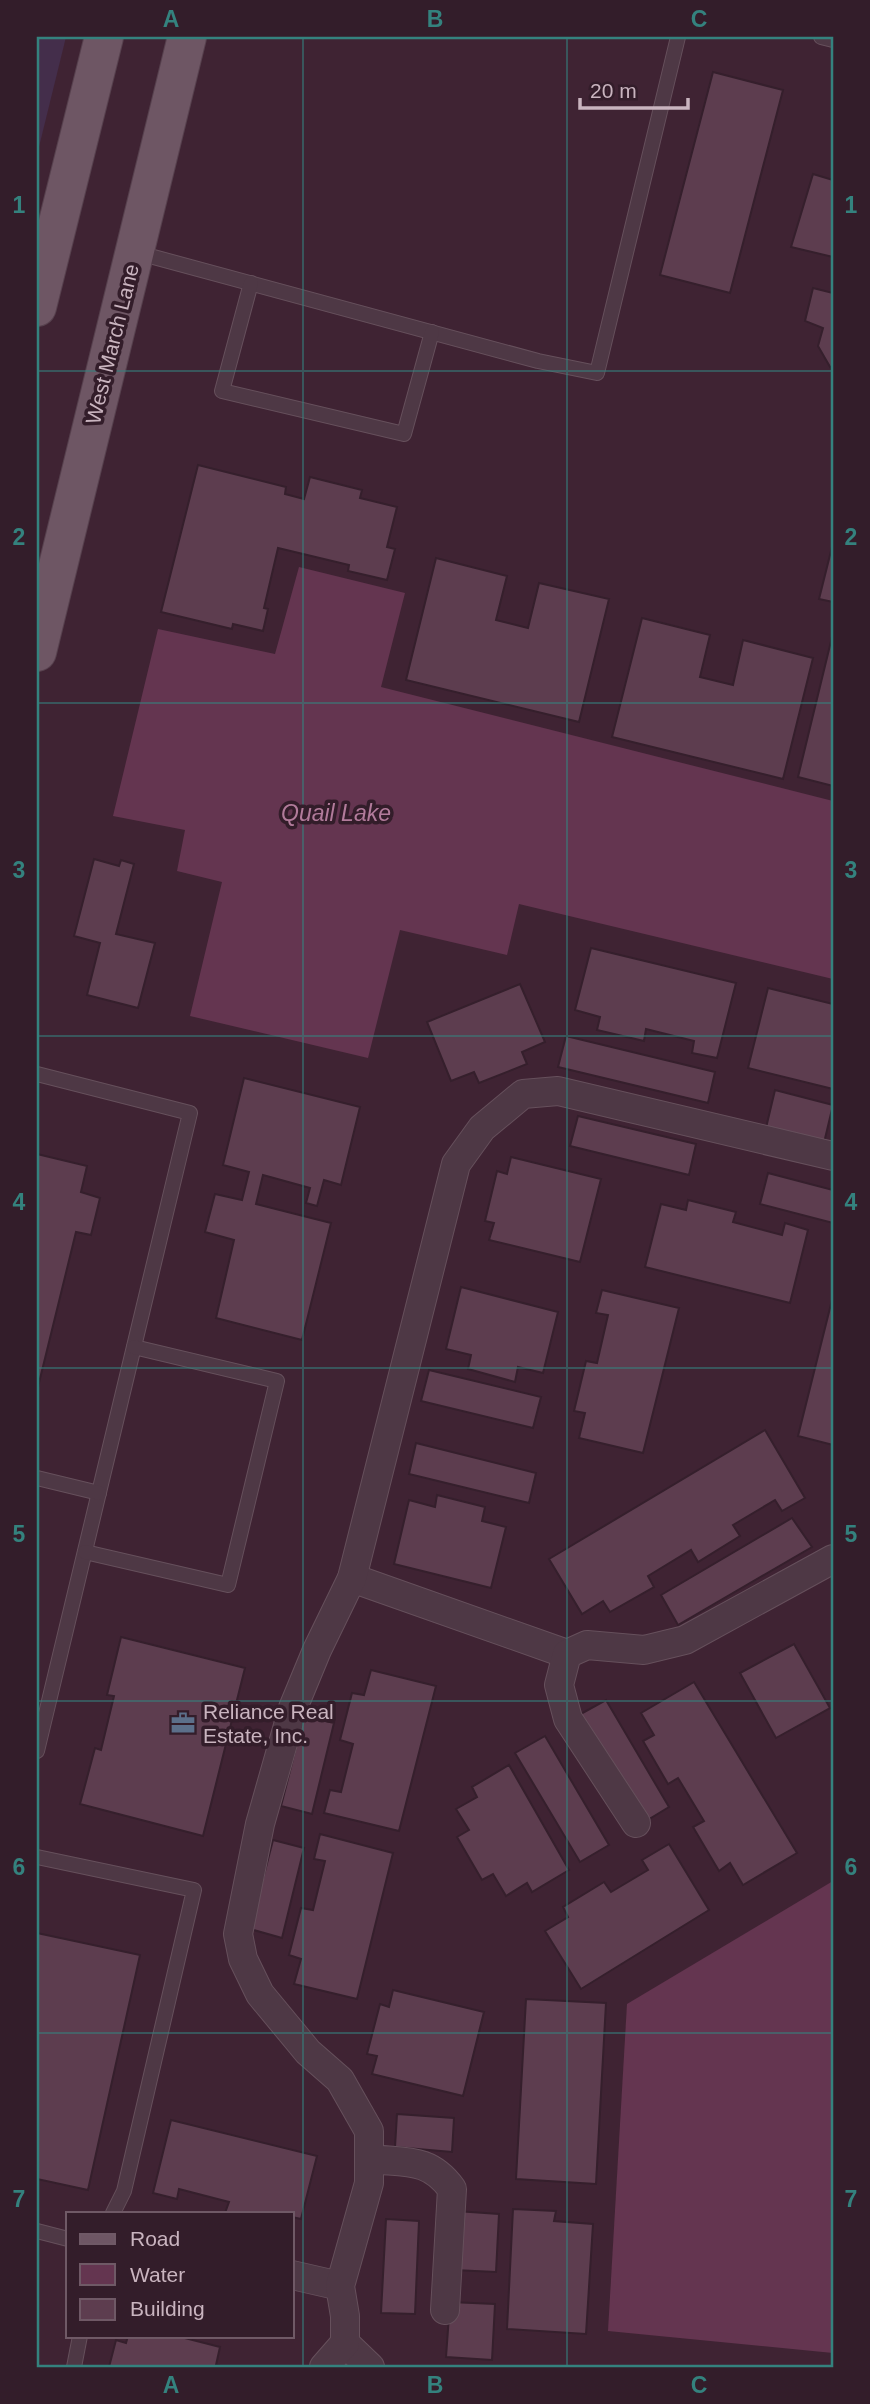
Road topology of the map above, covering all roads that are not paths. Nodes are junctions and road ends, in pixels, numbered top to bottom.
1 (104, 37) edge
2 (187, 37) edge
3 (678, 37) edge
4 (821, 37) edge
5 (833, 40) edge
6 (135, 252) junction
7 (251, 283) junction
8 (37, 307) edge
9 (432, 332) junction
10 (37, 652) edge
11 (37, 1074) edge
12 (833, 1156) edge
13 (134, 1347) junction
14 (37, 1478) edge
15 (99, 1493) junction
16 (85, 1552) junction
17 (833, 1559) edge
18 (352, 1578) junction
19 (567, 1654) junction
20 (37, 1751) edge
21 (636, 1823) dead end
22 (37, 1857) edge
23 (369, 2159) junction
24 (114, 2212) edge
25 (37, 2231) edge
26 (66, 2238) edge
27 (294, 2275) edge
28 (340, 2286) junction
29 (445, 2310) dead end
30 (80, 2338) edge
31 (345, 2343) junction
32 (74, 2367) edge
33 (324, 2367) edge
34 (370, 2367) edge

1 - 8 main road
2 - 6 main road, West March Lane
3 - 9 lane
4 - 5 lane
6 - 7 lane
6 - 10 main road, West March Lane
7 - 9 lane
7 - 9 lane
11 - 13 lane
12 - 18 street
13 - 15 lane
13 - 16 lane
14 - 15 lane
15 - 16 lane
16 - 20 lane
17 - 19 street
18 - 19 street
18 - 23 street
19 - 21 street
22 - 24 lane
23 - 28 street
23 - 29 street
25 - 26 lane
27 - 28 street
28 - 31 street
30 - 32 lane
31 - 33 street
31 - 34 street

